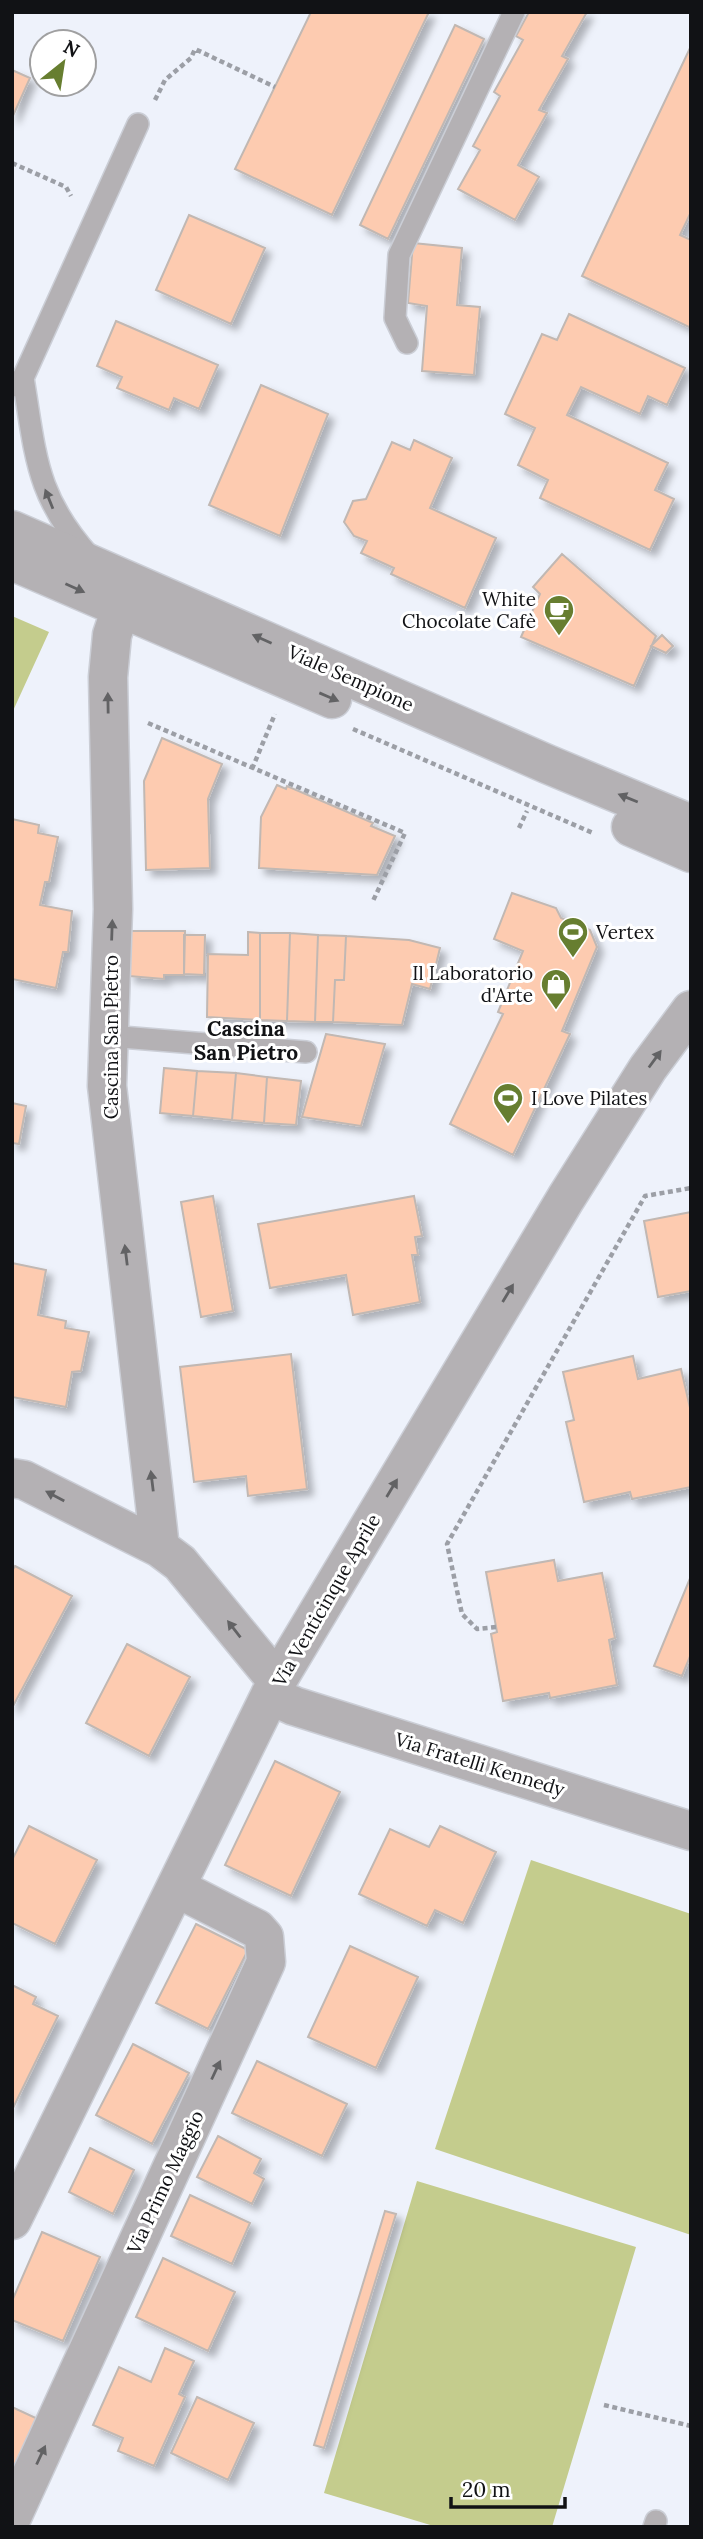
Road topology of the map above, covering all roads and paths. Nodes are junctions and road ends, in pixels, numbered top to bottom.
1 (514, 12) edge
2 (275, 87) dead end
3 (138, 124) joint
4 (12, 163) edge
5 (75, 203) dead end
6 (407, 343) dead end
7 (18, 382) edge
8 (12, 530) edge
9 (12, 561) edge
10 (107, 571) junction
11 (121, 608) junction
12 (278, 709) dead end
13 (138, 718) dead end
14 (252, 769) junction
15 (527, 811) dead end
16 (691, 824) edge
17 (519, 828) dead end
18 (691, 853) edge
19 (372, 903) dead end
20 (691, 1010) edge
21 (109, 1036) junction
22 (306, 1052) dead end
23 (691, 1188) edge
24 (12, 1478) edge
25 (160, 1548) junction
26 (496, 1626) dead end
27 (274, 1688) junction
28 (691, 1831) edge
29 (177, 1888) junction
30 (12, 2220) edge
31 (604, 2405) dead end
32 (691, 2426) edge
33 (12, 2517) edge

1 - 6 lane
2 - 3 path
3 - 7 lane
4 - 5 path
10 -> 7 lane
8 - 10 street, Viale Sempione
9 -> 11 street, Viale Sempione
16 -> 10 street, Viale Sempione
11 -> 18 street, Viale Sempione
21 -> 11 street, Cascina San Pietro
12 - 14 path
13 - 14 path
14 - 19 path
15 - 17 path
27 -> 20 street, Via Venticinque Aprile
21 - 22 lane
25 -> 21 street, Cascina San Pietro
23 - 26 path
25 -> 24 street
27 -> 25 street
27 - 28 street, Via Fratelli Kennedy
27 - 29 street, Via Venticinque Aprile
29 - 30 street, Via Venticinque Aprile
33 -> 29 street, Via Primo Maggio
31 - 32 path

